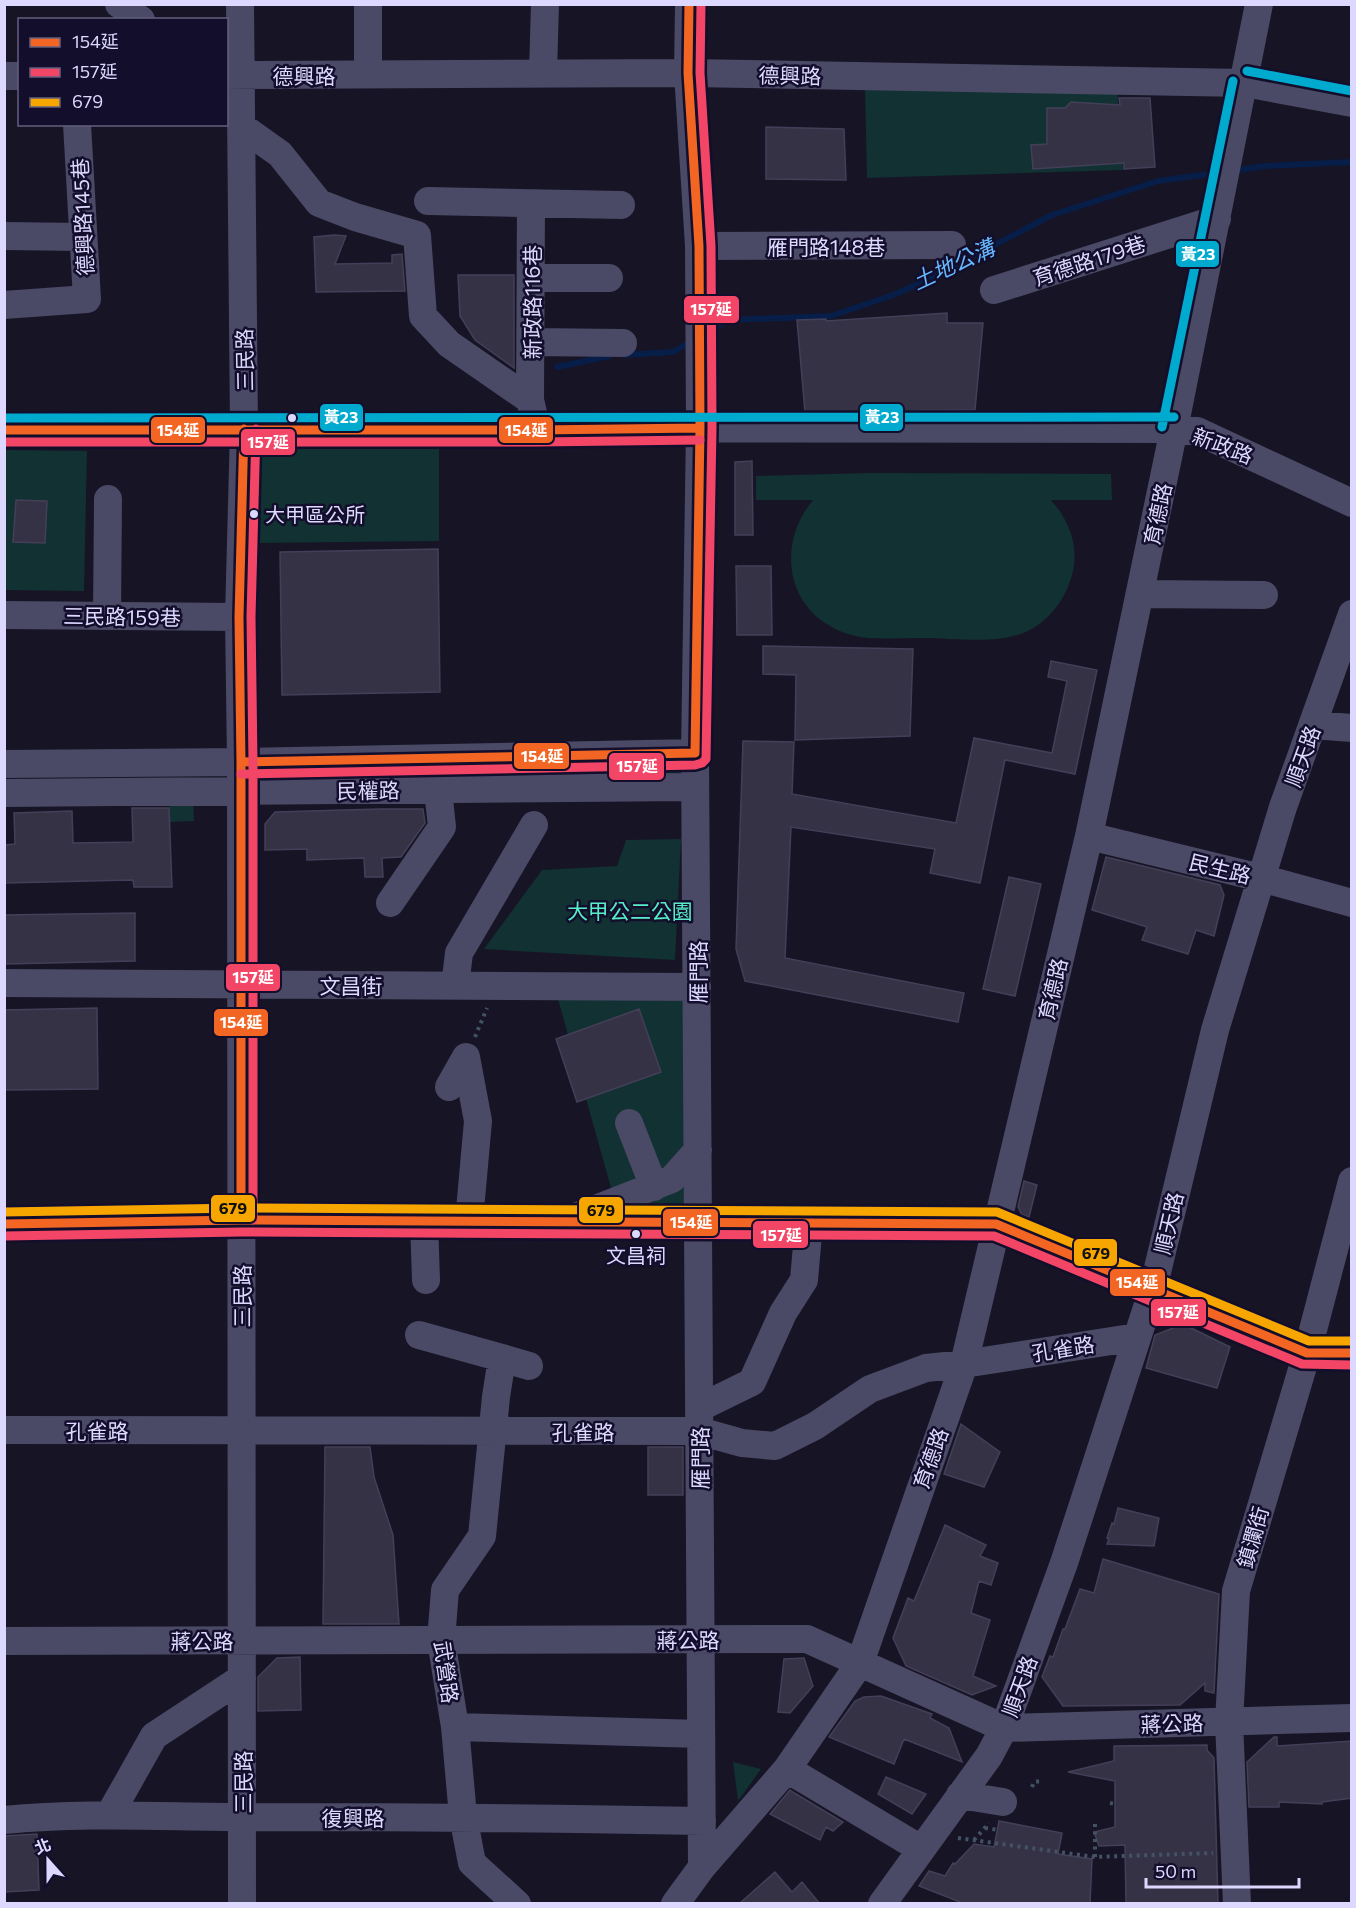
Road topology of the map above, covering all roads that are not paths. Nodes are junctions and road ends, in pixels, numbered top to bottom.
1 (119, 4) edge
2 (240, 4) edge
3 (368, 4) edge
4 (545, 4) edge
5 (689, 4) edge
6 (1259, 4) edge
7 (138, 18) edge
8 (543, 73) junction
9 (688, 73) junction
10 (368, 74) junction
11 (234, 75) edge
12 (1245, 83) junction
13 (1352, 103) edge
14 (77, 126) edge
15 (242, 127) junction
16 (428, 201) dead end
17 (531, 204) junction
18 (621, 205) dead end
19 (1217, 219) junction
20 (4, 236) edge
21 (83, 237) junction
22 (952, 245) dead end
23 (699, 246) junction
24 (531, 278) junction
25 (609, 278) dead end
26 (994, 290) dead end
27 (4, 305) edge
28 (531, 342) junction
29 (623, 342) dead end
30 (530, 400) junction
31 (700, 428) junction
32 (244, 429) junction
33 (1174, 429) junction
34 (4, 430) edge
35 (537, 430) junction
36 (108, 499) dead end
37 (1352, 503) edge
38 (1140, 594) junction
39 (1264, 596) dead end
40 (1352, 614) edge
41 (4, 615) edge
42 (107, 615) junction
43 (239, 617) junction
44 (1313, 725) junction
45 (1352, 728) edge
46 (695, 753) junction
47 (460, 758) junction
48 (241, 762) junction
49 (4, 764) edge
50 (695, 787) junction
51 (454, 789) junction
52 (241, 792) junction
53 (4, 793) edge
54 (534, 825) dead end
55 (1089, 836) junction
56 (1261, 878) junction
57 (390, 903) dead end
58 (1352, 903) edge
59 (4, 983) edge
60 (241, 985) junction
61 (455, 986) junction
62 (697, 987) junction
63 (449, 1087) dead end
64 (629, 1123) dead end
65 (698, 1150) junction
66 (1352, 1181) edge
67 (654, 1187) junction
68 (241, 1220) junction
69 (424, 1221) junction
70 (469, 1221) junction
71 (564, 1222) junction
72 (698, 1222) junction
73 (809, 1223) junction
74 (4, 1224) edge
75 (996, 1224) junction
76 (426, 1280) dead end
77 (1153, 1289) junction
78 (419, 1335) dead end
79 (1137, 1337) junction
80 (1306, 1353) junction
81 (1352, 1353) edge
82 (964, 1364) junction
83 (699, 1419) junction
84 (4, 1430) edge
85 (241, 1430) junction
86 (493, 1431) junction
87 (701, 1639) junction
88 (242, 1640) junction
89 (441, 1640) junction
90 (4, 1641) edge
91 (860, 1663) junction
92 (242, 1678) junction
93 (1352, 1718) edge
94 (1229, 1722) junction
95 (455, 1727) junction
96 (1004, 1728) junction
97 (701, 1734) junction
98 (787, 1768) junction
99 (960, 1796) junction
100 (998, 1810) road end
101 (110, 1814) junction
102 (464, 1816) junction
103 (242, 1817) junction
104 (4, 1820) edge
105 (702, 1821) junction
106 (927, 1842) junction
107 (702, 1867) junction
108 (242, 1904) edge
109 (517, 1904) edge
110 (675, 1904) edge
111 (882, 1904) edge
112 (1237, 1904) edge

1 - 7 street
2 - 11 street, 三民路
3 - 10 street
4 - 8 street
5 - 9 street, 雁門路
6 - 12 street, 育德路
8 - 9 street, 德興路
8 - 10 street, 德興路
9 - 12 street, 德興路
9 - 23 street, 雁門路
10 - 11 street, 德興路
11 - 15 street, 三民路
12 - 13 street, 德興路
12 - 19 street, 育德路
14 - 21 street, 德興路145巷
15 - 30 street, 新政路116巷
15 - 32 street, 三民路
16 - 17 street
17 - 18 street
17 - 24 street, 新政路116巷
19 - 26 street, 育德路179巷
19 - 33 street, 育德路
20 - 21 street
21 - 27 street, 德興路145巷
22 - 23 street, 雁門路148巷
23 - 31 street, 雁門路
24 - 25 street
24 - 28 street, 新政路116巷
28 - 29 street
28 - 30 street, 新政路116巷
30 - 35 street, 新政路116巷
31 - 33 street, 新政路
31 - 35 street, 新政路
31 - 46 street, 雁門路
32 - 34 street, 新政路
32 - 35 street, 新政路
32 - 43 street, 三民路
33 - 37 street, 新政路
33 - 38 street, 育德路
36 - 42 street
38 - 39 street
38 - 55 street, 育德路
40 - 44 street, 順天路
41 - 42 street, 三民路159巷
42 - 43 street, 三民路159巷
43 - 48 street, 三民路
44 - 45 street
44 - 56 street, 順天路
46 - 47 street, 民權路
46 - 50 street, 雁門路
47 - 48 street, 民權路
47 - 51 street
48 - 49 street, 民權路
48 - 52 street, 三民路
50 - 51 street, 民權路
50 - 62 street, 雁門路
51 - 52 street, 民權路
51 - 57 street
52 - 53 street, 民權路
52 - 60 street, 三民路
54 - 61 street
55 - 56 street, 民生路
55 - 75 street, 育德路
56 - 58 street, 民生路
56 - 77 street, 順天路
59 - 60 street, 文昌街
60 - 61 street, 文昌街
60 - 68 street, 三民路
61 - 62 street, 文昌街
62 - 65 street, 雁門路
63 - 70 street
64 - 67 street
65 - 67 street
65 - 72 street, 雁門路
66 - 80 street, 鎮瀾街
67 - 71 street
68 - 69 main road
68 - 74 main road
68 - 85 street, 三民路
69 - 70 main road
69 - 76 street
70 - 71 main road
71 - 72 main road
72 - 73 main road
72 - 83 street, 雁門路
73 - 75 main road
73 - 83 street
75 - 77 main road
75 - 82 street, 育德路
77 - 79 street, 順天路
77 - 80 main road
78 - 86 street, 武營路
79 - 82 street, 孔雀路
79 - 96 street, 順天路
80 - 81 main road
80 - 94 street, 鎮瀾街
82 - 83 street, 孔雀路
82 - 91 street, 育德路
83 - 86 street, 孔雀路
83 - 87 street, 雁門路
84 - 85 street, 孔雀路
85 - 86 street, 孔雀路
85 - 88 street, 三民路
86 - 89 street, 武營路
87 - 89 street, 蔣公路
87 - 91 street, 蔣公路
87 - 97 street, 雁門路
88 - 89 street, 蔣公路
88 - 90 street, 蔣公路
88 - 92 street, 三民路
89 - 95 street, 武營路
91 - 96 street, 蔣公路
91 - 98 street, 育德路
92 - 101 street
92 - 103 street, 三民路
93 - 94 street, 蔣公路
94 - 96 street, 蔣公路
94 - 112 street, 鎮瀾街
95 - 97 street
95 - 102 street, 武營路
96 - 99 street, 順天路
97 - 105 street, 雁門路
98 - 106 street
98 - 107 street, 育德路
99 - 100 street
99 - 106 street, 順天路
101 - 103 street, 復興路
101 - 104 street, 復興路
102 - 103 street, 復興路
102 - 105 street, 復興路
102 - 109 street, 武營路
103 - 108 street, 三民路
105 - 107 street, 雁門路
106 - 111 street, 順天路
107 - 110 street, 育德路

